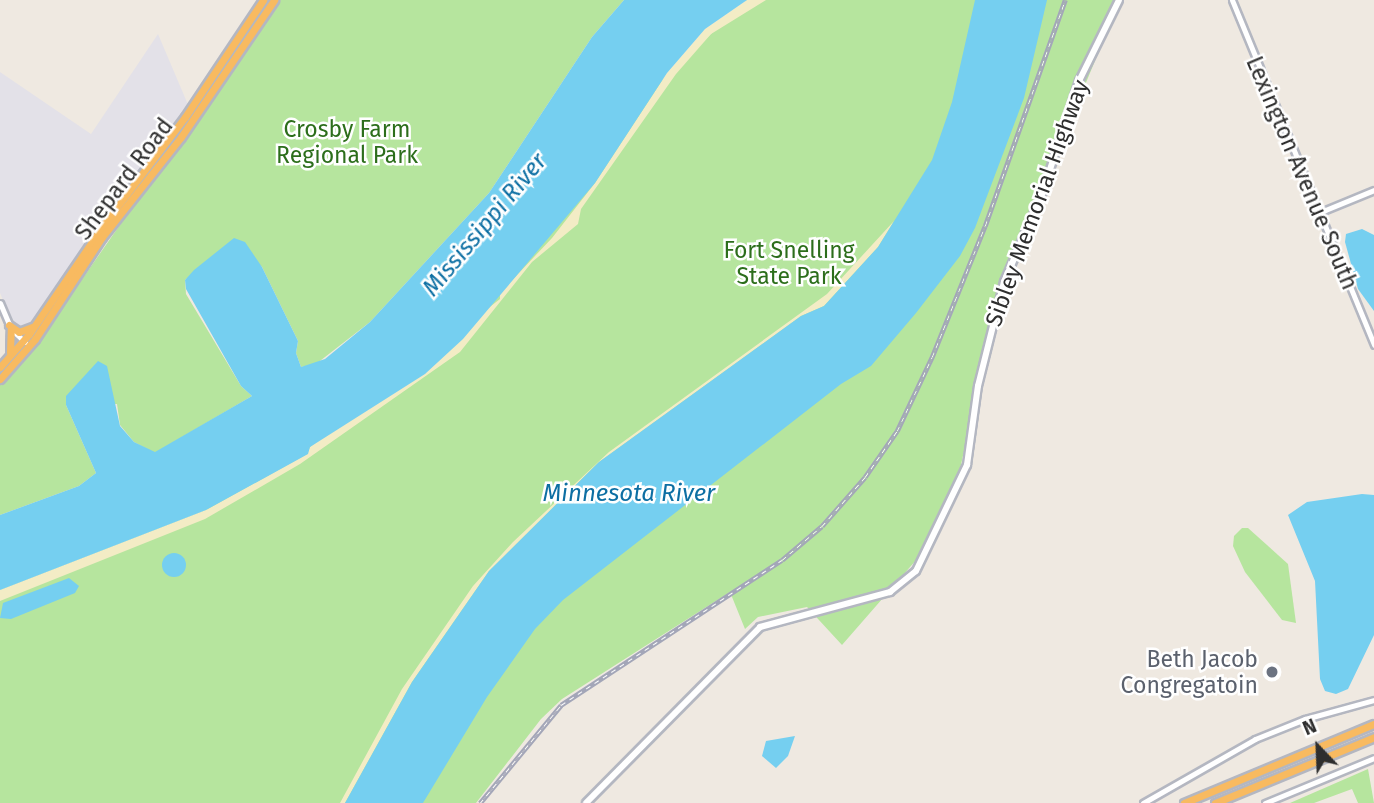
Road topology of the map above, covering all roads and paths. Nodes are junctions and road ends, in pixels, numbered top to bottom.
1 (263, 0) edge
2 (274, 0) edge
3 (1119, 0) edge
4 (1232, 0) edge
5 (1374, 190) edge
6 (1318, 214) junction
7 (0, 303) edge
8 (36, 324) junction
9 (10, 327) junction
10 (27, 343) junction
11 (1374, 345) edge
12 (2, 365) edge
13 (0, 379) edge
14 (1374, 700) edge
15 (1374, 724) edge
16 (1374, 737) edge
17 (1374, 758) edge
18 (1282, 796) junction
19 (1274, 801) edge
20 (586, 803) edge
21 (1143, 803) edge
22 (1184, 803) edge
23 (1215, 803) edge
24 (1265, 803) edge
25 (1285, 803) edge

1 - 8 highway, Shepard Road
2 - 10 highway, Shepard Road
3 - 20 main road, Sibley Memorial Highway
4 - 6 street, Lexington Avenue South
5 - 6 street
6 - 11 street, Lexington Avenue South
7 - 9 street
8 - 9 highway
8 - 10 highway, Shepard Road
9 - 10 street
9 - 12 highway
10 - 12 highway, Shepard Road
10 - 13 highway, Shepard Road
14 - 21 street
15 - 22 highway
16 - 23 highway
17 - 18 street
18 - 19 street
18 - 25 street
19 - 24 street

